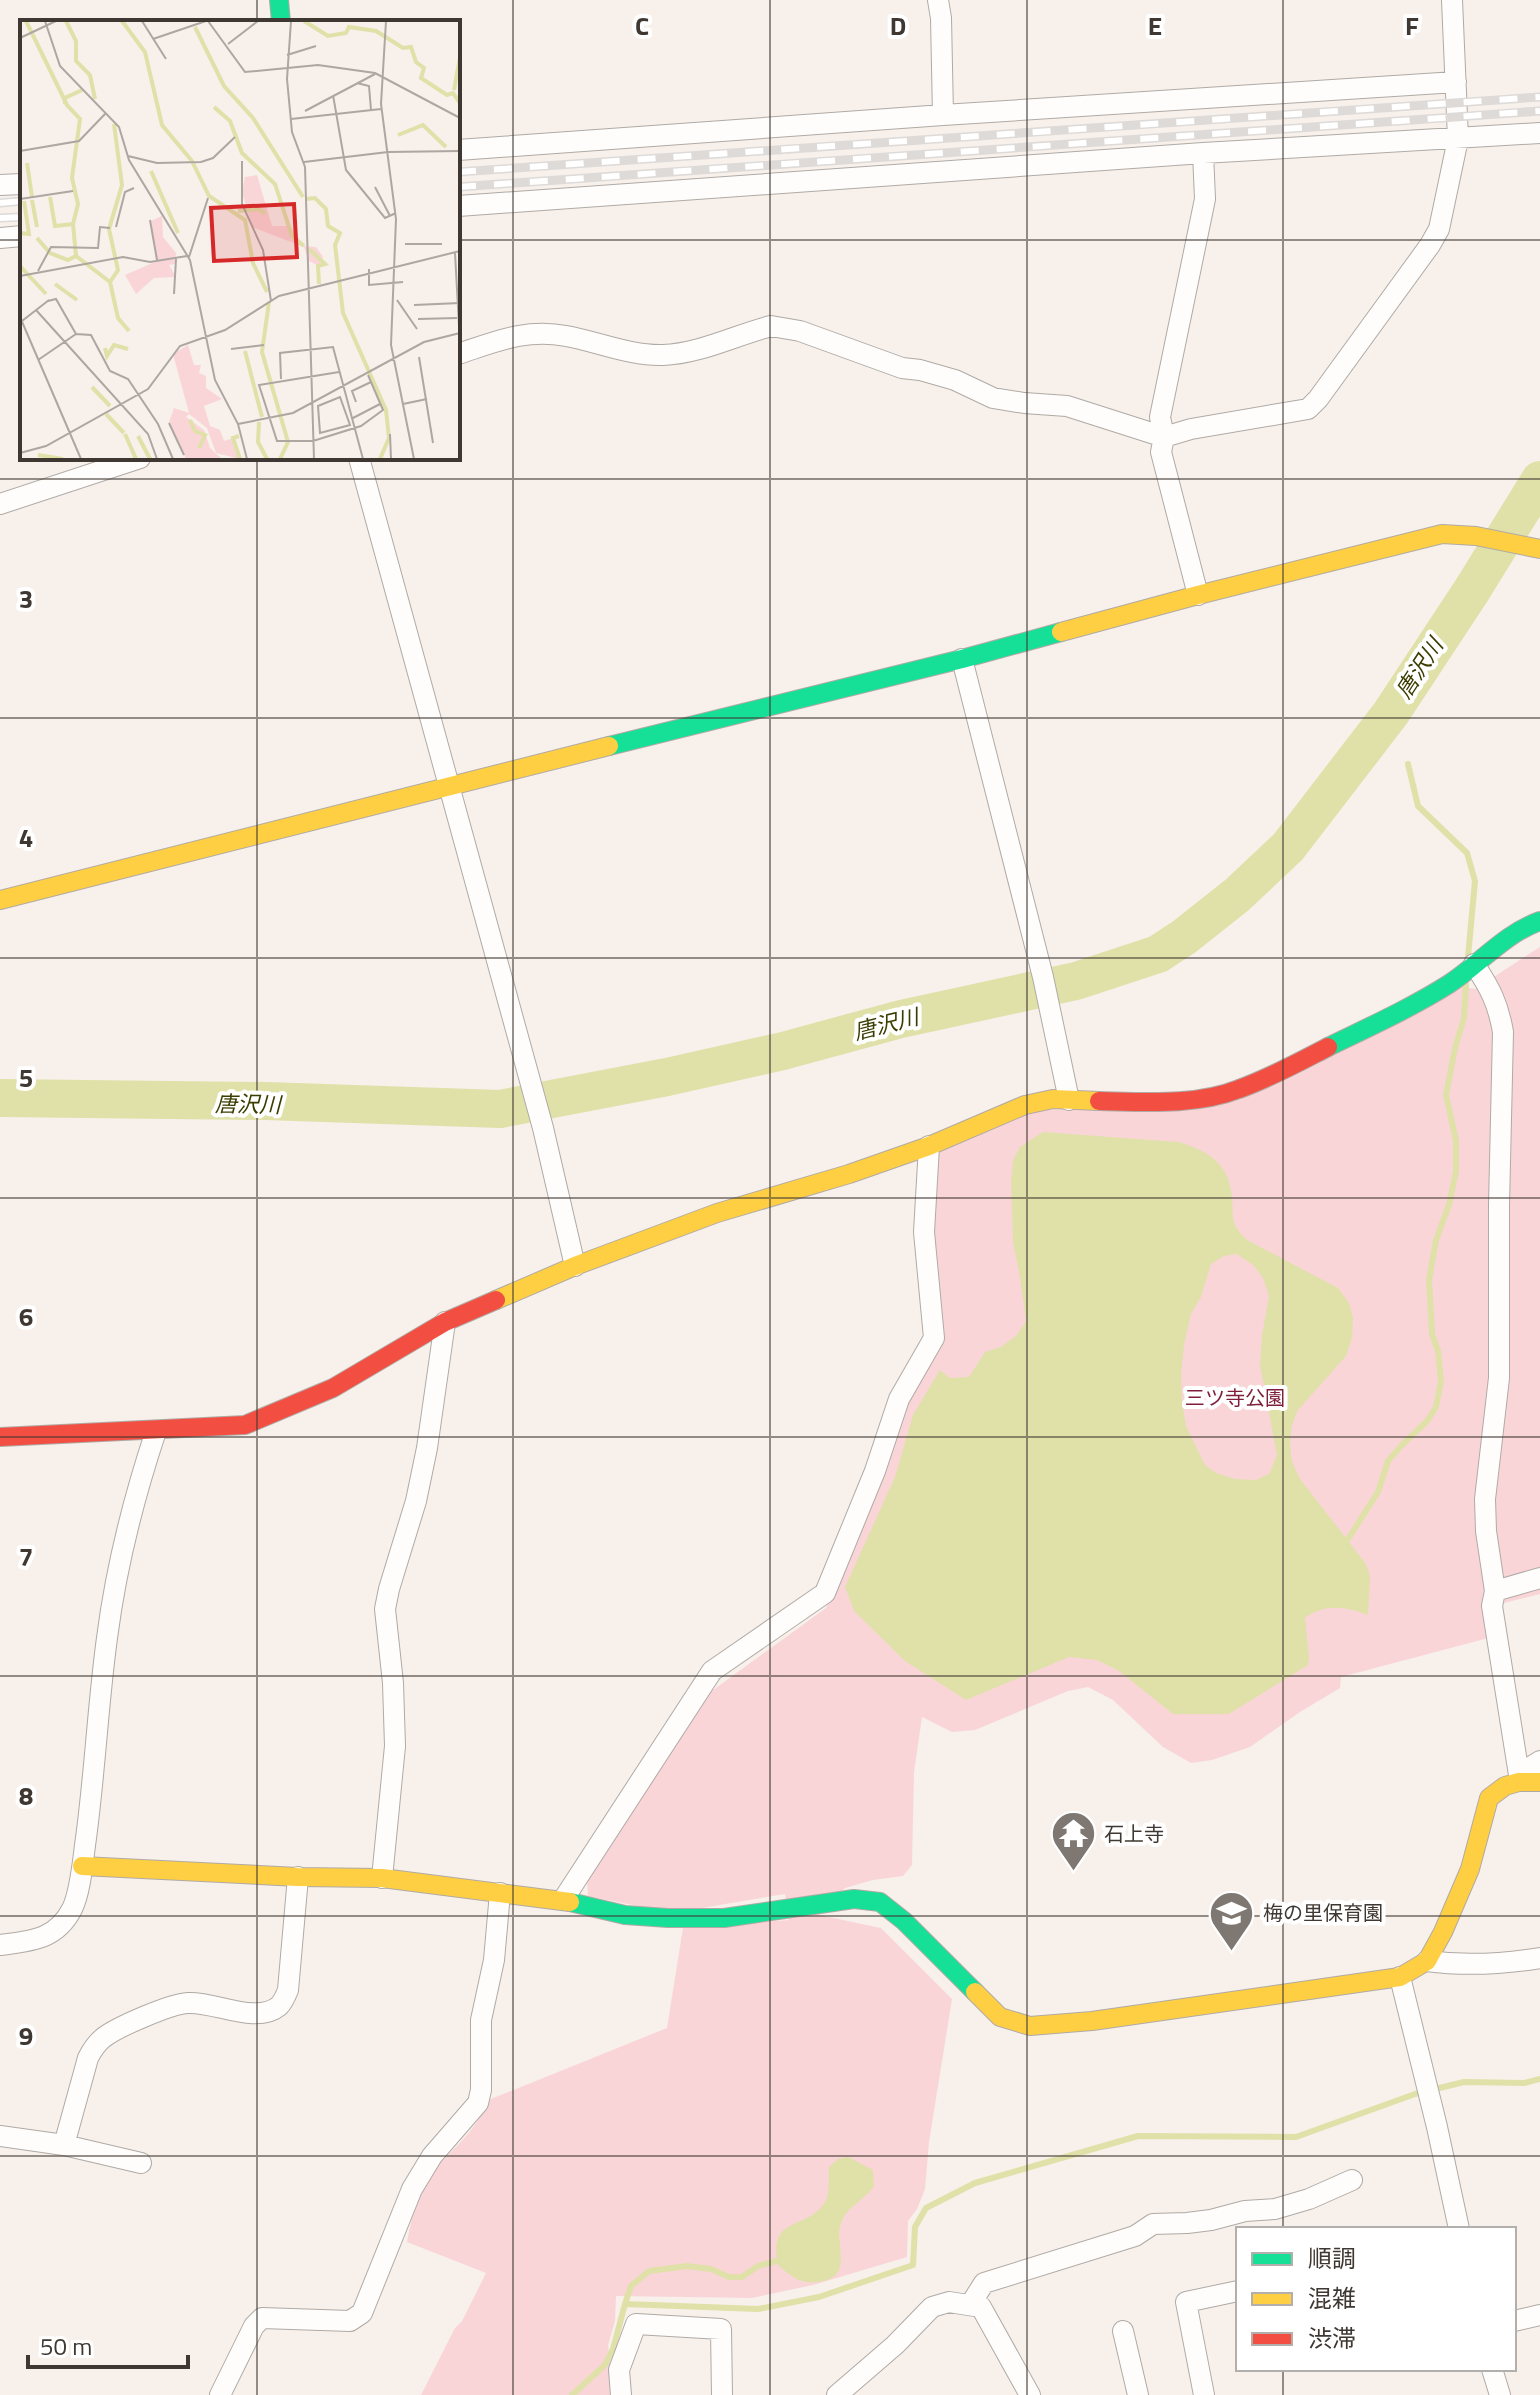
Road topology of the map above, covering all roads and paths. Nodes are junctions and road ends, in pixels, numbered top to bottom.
1 (279, 0) edge
2 (938, 0) edge
3 (1452, 0) edge
4 (281, 20) edge
5 (1456, 82) junction
6 (943, 115) junction
7 (1540, 133) edge
8 (1458, 139) junction
9 (460, 150) edge
10 (1203, 153) junction
11 (20, 184) edge
12 (0, 185) edge
13 (460, 206) edge
14 (20, 236) edge
15 (0, 238) edge
16 (460, 353) edge
17 (1164, 437) junction
18 (134, 460) edge
19 (360, 460) edge
20 (0, 504) edge
21 (1540, 549) edge
22 (1198, 595) junction
23 (962, 659) junction
24 (448, 785) junction
25 (0, 900) edge
26 (1540, 921) edge
27 (1474, 964) junction
28 (1069, 1100) junction
29 (929, 1146) junction
30 (575, 1266) junction
31 (445, 1322) junction
32 (156, 1431) junction
33 (0, 1437) edge
34 (1540, 1578) edge
35 (1495, 1591) junction
36 (1540, 1761) edge
37 (1526, 1779) edge
38 (82, 1866) junction
39 (298, 1877) junction
40 (382, 1878) junction
41 (500, 1893) junction
42 (563, 1900) junction
43 (0, 1945) edge
44 (1540, 1958) edge
45 (1427, 1961) junction
46 (1400, 1977) junction
47 (0, 2136) edge
48 (64, 2145) junction
49 (141, 2163) dead end
50 (1352, 2180) dead end
51 (1459, 2227) edge
52 (1236, 2291) edge
53 (970, 2305) junction
54 (1540, 2315) edge
55 (1516, 2321) edge
56 (1123, 2331) dead end
57 (1493, 2371) edge
58 (220, 2395) edge
59 (621, 2395) edge
60 (722, 2395) edge
61 (837, 2395) edge
62 (1030, 2395) edge
63 (1138, 2395) edge
64 (1204, 2395) edge
65 (1500, 2395) edge

1 - 4 street
2 - 6 street
3 - 5 street
5 - 6 street
5 - 8 street
6 - 9 street
7 - 8 street
8 - 10 street
8 - 17 street
10 - 13 street
10 - 17 street
11 - 12 street
14 - 15 street
16 - 17 street
17 - 22 street
18 - 20 street
19 - 24 street
21 - 22 street
22 - 23 street
23 - 24 street
23 - 28 street
24 - 25 street
24 - 30 street
26 - 27 street
27 - 28 street
27 - 35 street
28 - 29 street
29 - 30 street
29 - 42 street
30 - 31 street
31 - 32 street
31 - 40 street
32 - 33 street
32 - 38 street
34 - 35 street
35 - 37 street
36 - 37 street
37 - 45 street
38 - 39 street
38 - 43 street
39 - 40 street
39 - 48 street
40 - 41 street
41 - 42 street
41 - 58 street
42 - 46 street
44 - 45 street
45 - 46 street
46 - 51 street
47 - 48 street
48 - 49 street
50 - 53 street
52 - 64 street
53 - 61 street
53 - 62 street
54 - 55 street
56 - 63 street
57 - 65 street
59 - 60 street

